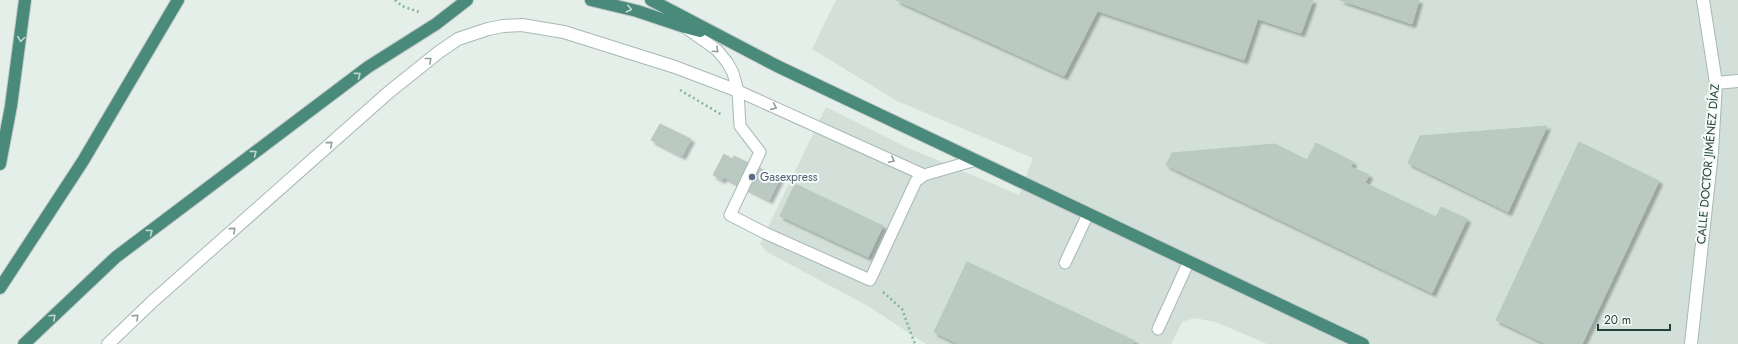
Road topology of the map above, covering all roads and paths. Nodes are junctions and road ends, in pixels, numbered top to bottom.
1 (25, 0) edge
2 (178, 0) edge
3 (467, 0) edge
4 (591, 0) edge
5 (651, 0) edge
6 (1703, 0) edge
7 (685, 27) junction
8 (715, 34) junction
9 (1738, 81) edge
10 (1716, 83) junction
11 (674, 87) dead end
12 (738, 91) junction
13 (740, 126) junction
14 (976, 160) junction
15 (0, 164) edge
16 (924, 175) junction
17 (1088, 214) junction
18 (1189, 262) junction
19 (1065, 263) dead end
20 (870, 280) junction
21 (0, 288) edge
22 (1158, 329) dead end
23 (1692, 330) junction
24 (24, 344) edge
25 (108, 344) edge
26 (916, 344) edge
27 (1363, 344) edge
28 (1684, 344) edge
29 (1691, 344) edge

1 -> 15 highway
2 - 21 highway
24 -> 3 highway
4 -> 7 highway
5 - 8 highway
6 - 10 street, CALLE DOCTOR JIMÉNEZ DÍAZ
7 - 8 highway
7 -> 12 lane
8 - 14 highway
9 - 10 street
10 - 23 street, CALLE DOCTOR JIMÉNEZ DÍAZ
11 - 13 path
12 - 13 lane
12 -> 16 lane
25 -> 12 street
13 - 20 lane
14 - 16 lane
14 - 17 highway
16 - 20 lane
17 - 18 highway
17 - 19 lane
18 - 22 lane
18 - 27 highway
20 - 26 path
23 - 28 street
23 - 29 street, CALLE DOCTOR JIMÉNEZ DÍAZ

